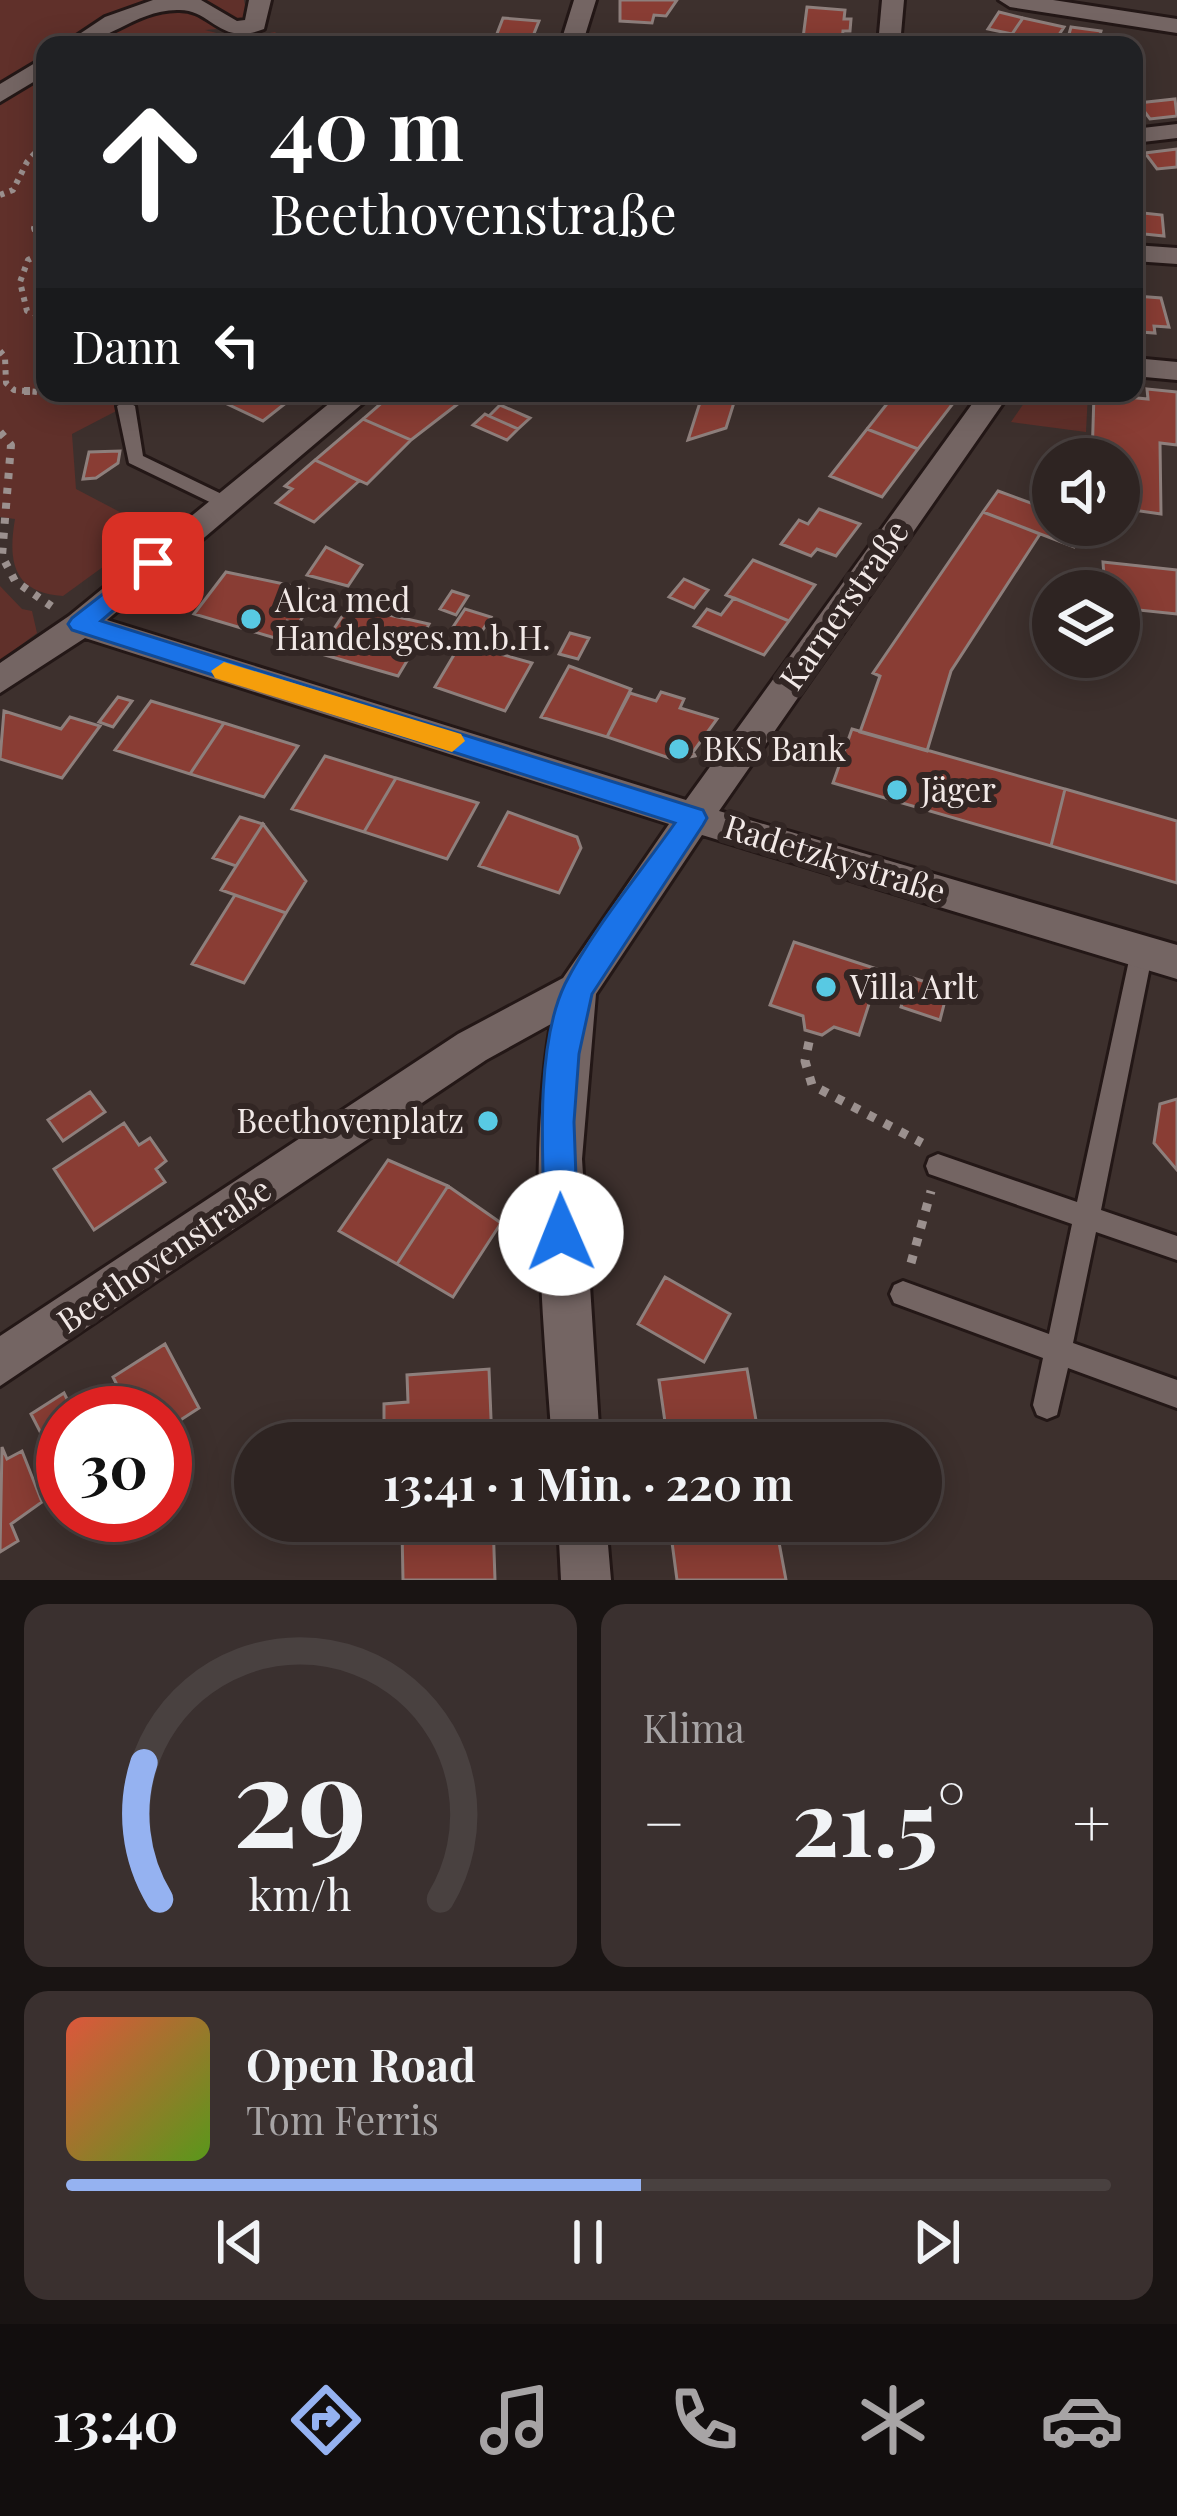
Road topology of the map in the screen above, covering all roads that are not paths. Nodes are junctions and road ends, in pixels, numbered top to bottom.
1 (260, 0) edge
2 (585, 0) edge
3 (893, 0) edge
4 (1010, 0) edge
5 (1177, 26) edge
6 (90, 36) edge
7 (574, 36) edge
8 (890, 36) edge
9 (36, 70) edge
10 (0, 94) edge
11 (1177, 131) edge
12 (1143, 135) edge
13 (1143, 254) edge
14 (1177, 256) edge
15 (1143, 368) edge
16 (1177, 371) edge
17 (348, 402) edge
18 (989, 402) edge
19 (126, 406) dead end
20 (226, 503) junction
21 (81, 624) junction
22 (0, 680) edge
23 (694, 818) junction
24 (1160, 956) edge
25 (578, 990) junction
26 (938, 1166) road end
27 (1087, 1217) junction
28 (1177, 1248) edge
29 (903, 1294) road end
30 (1058, 1351) junction
31 (0, 1364) edge
32 (1177, 1394) edge
33 (1047, 1405) dead end
34 (574, 1422) edge
35 (583, 1542) edge
36 (586, 1580) edge

1 - 6 street
2 - 7 street
3 - 8 street
4 - 5 street
9 - 10 street
11 - 12 street
13 - 14 street
15 - 16 street
17 - 20 street
18 - 23 street, Karnerstraße
19 - 20 lane
20 - 21 street
21 - 22 street
21 - 23 street, Radetzkystraße
23 - 24 street, Radetzkystraße
23 - 25 street, Beethovenstraße
24 - 27 lane
25 - 31 street, Beethovenstraße
25 - 34 street
26 - 27 lane
27 - 28 lane
27 - 30 lane
29 - 30 lane
30 - 32 lane
30 - 33 lane
35 - 36 street

